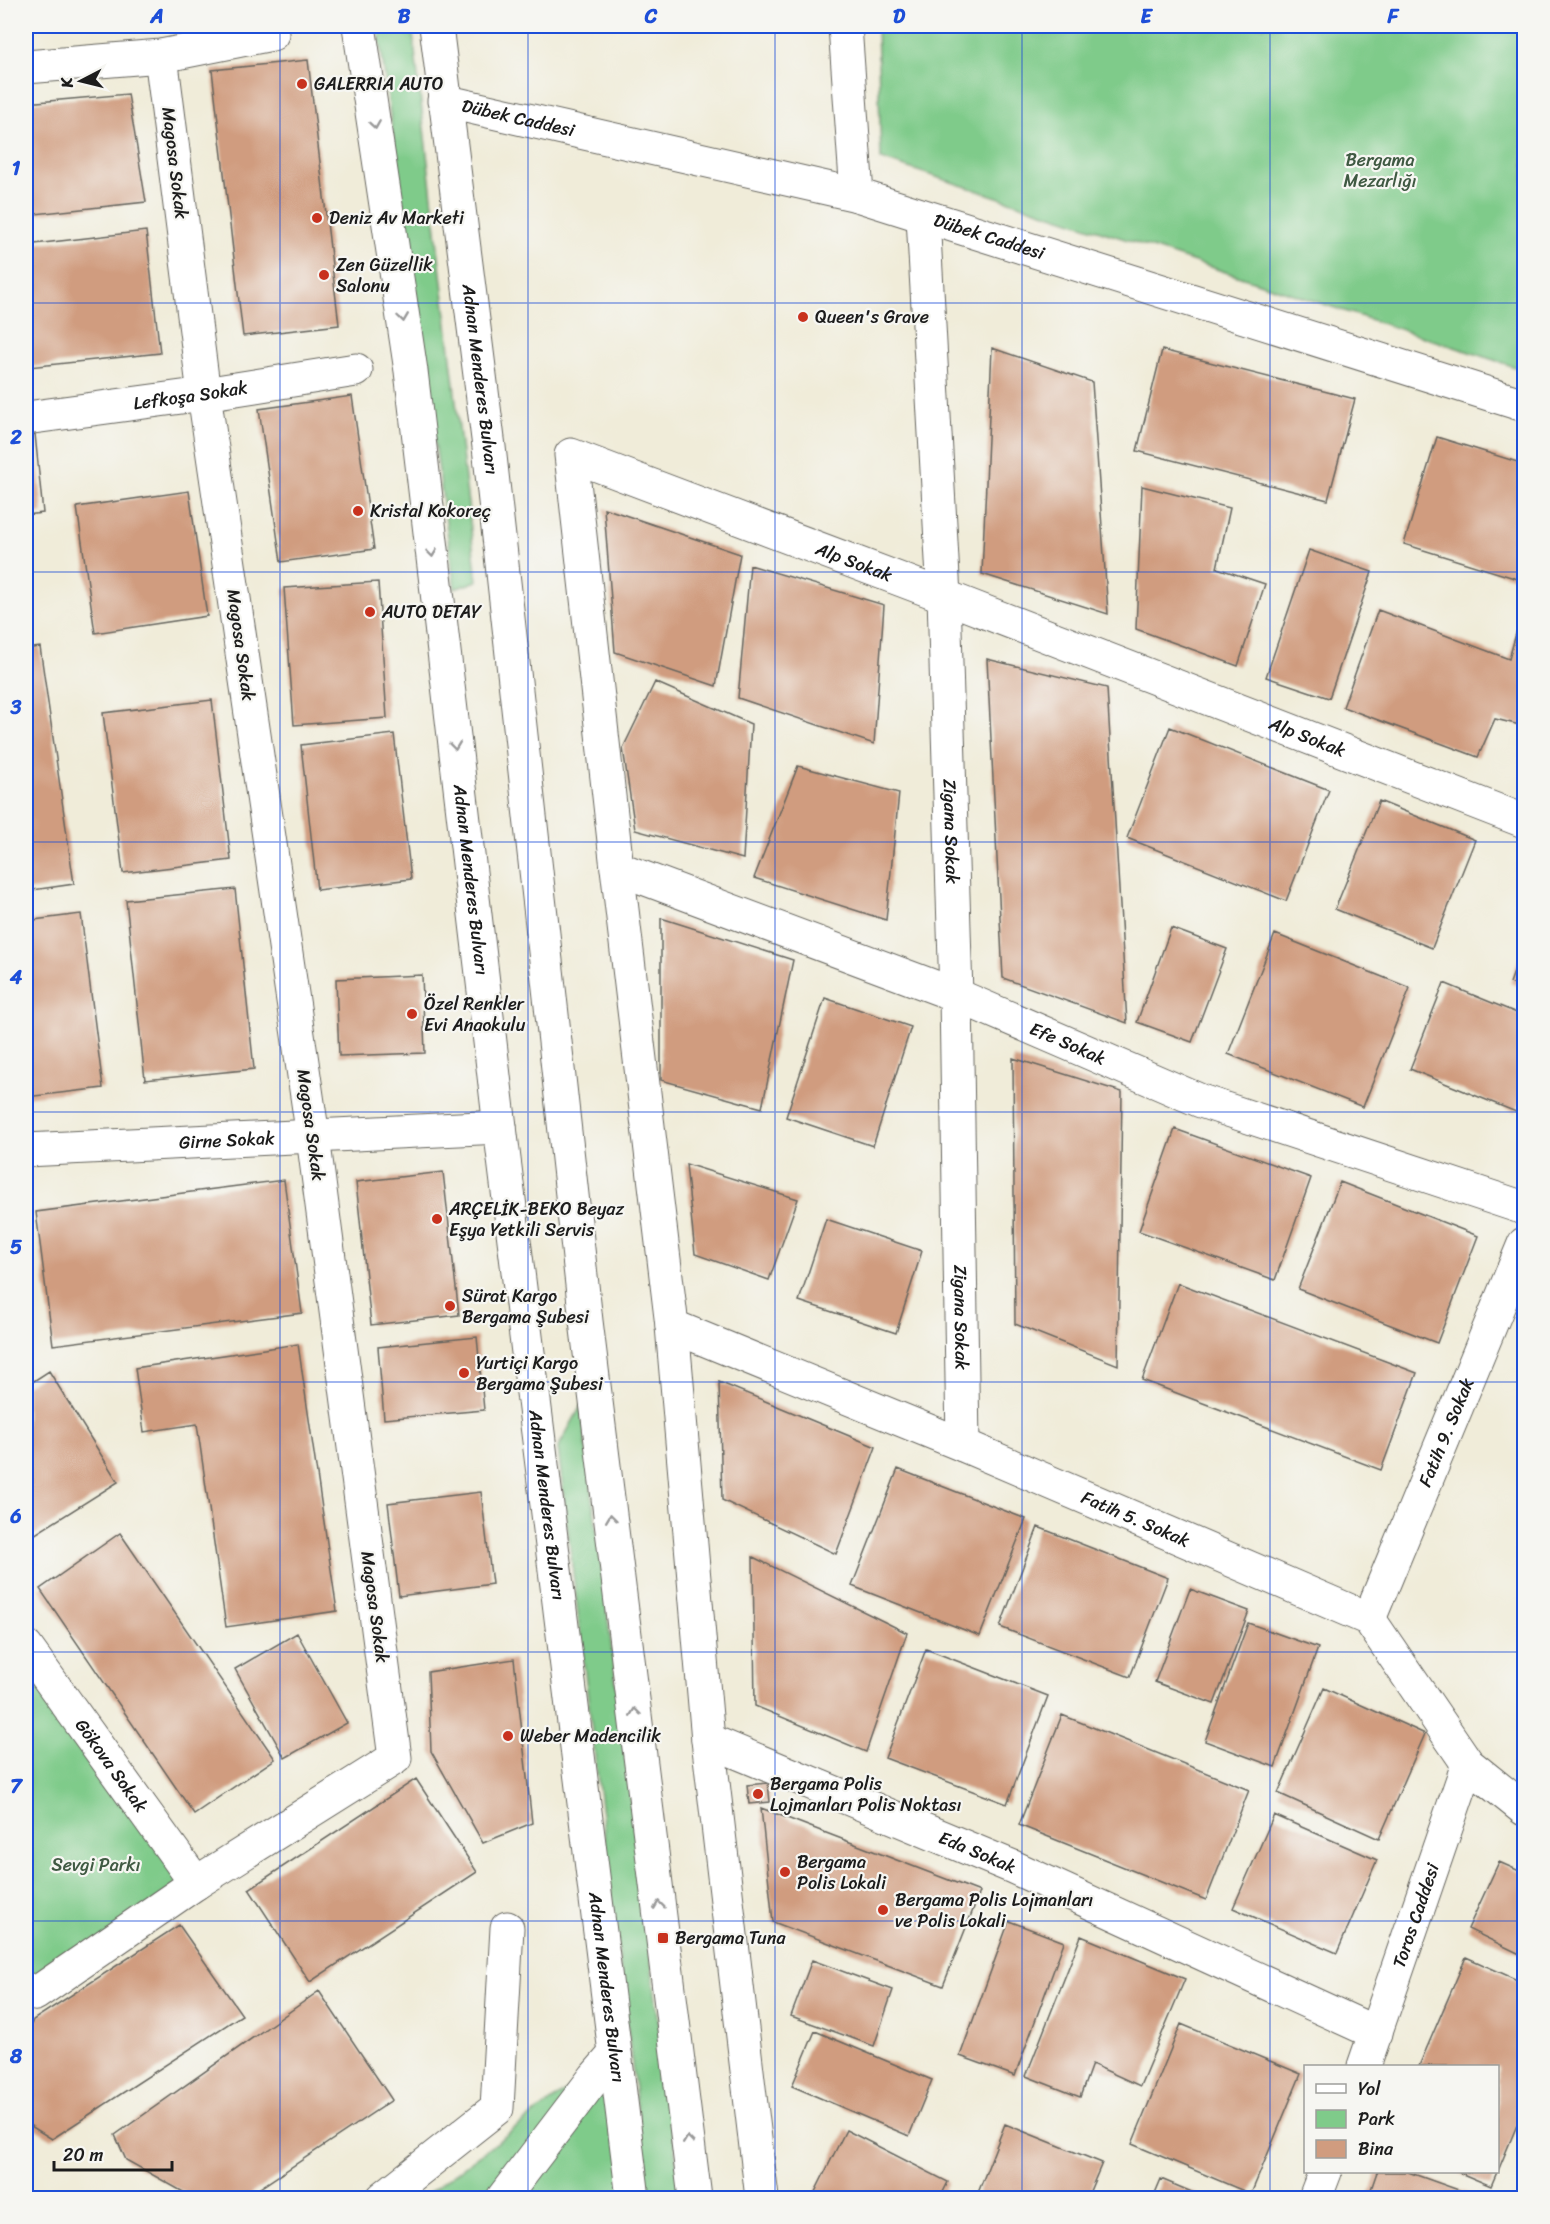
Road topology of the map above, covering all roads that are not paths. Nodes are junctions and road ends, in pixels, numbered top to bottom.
1 (359, 26) edge
2 (436, 26) edge
3 (845, 26) edge
4 (272, 34) dead end
5 (161, 56) junction
6 (26, 68) edge
7 (444, 101) junction
8 (857, 195) junction
9 (923, 217) junction
10 (356, 370) dead end
11 (204, 394) junction
12 (1524, 405) edge
13 (26, 418) edge
14 (944, 596) junction
15 (1524, 821) edge
16 (617, 868) junction
17 (956, 995) junction
18 (500, 1127) junction
19 (313, 1137) junction
20 (26, 1150) edge
21 (1524, 1208) edge
22 (1524, 1244) edge
23 (672, 1326) junction
24 (963, 1445) junction
25 (1369, 1619) junction
26 (26, 1647) edge
27 (708, 1740) junction
28 (1468, 1764) junction
29 (1524, 1809) edge
30 (196, 1883) junction
31 (507, 1928) dead end
32 (26, 1989) edge
33 (1376, 2033) junction
34 (615, 2054) junction
35 (1365, 2065) edge
36 (1325, 2173) edge
37 (383, 2199) edge
38 (503, 2199) edge
39 (633, 2199) edge
40 (695, 2199) edge
41 (762, 2199) edge
42 (1315, 2199) edge

1 -> 18 street, Adnan Menderes Bulvarı
2 - 7 street, Adnan Menderes Bulvarı
3 - 8 street
4 - 5 street
5 - 6 street
5 - 11 street, Magosa Sokak
7 - 8 street, Dübek Caddesi
40 -> 7 street, Adnan Menderes Bulvarı
8 - 9 street, Dübek Caddesi
9 - 12 street, Dübek Caddesi
9 - 14 street, Zigana Sokak
10 - 11 street, Lefkoşa Sokak
11 - 13 street, Lefkoşa Sokak
11 - 19 street, Magosa Sokak
14 - 15 street, Alp Sokak
14 - 16 street, Alp Sokak
14 - 17 street, Zigana Sokak
16 - 17 street, Efe Sokak
16 - 23 street
17 - 21 street, Efe Sokak
17 - 24 street, Zigana Sokak
18 - 19 street, Girne Sokak
18 - 34 street, Adnan Menderes Bulvarı
19 - 20 street, Girne Sokak
19 - 30 street, Magosa Sokak
22 - 25 street, Fatih 9. Sokak
23 - 24 street, Fatih 5. Sokak
23 - 27 street
24 - 25 street, Fatih 5. Sokak
25 - 28 street
26 - 30 street, Gökova Sokak
27 - 33 street, Eda Sokak
27 - 41 street
28 - 29 street
28 - 33 street, Toros Caddesi
30 - 32 street, Magosa Sokak
31 - 37 street
33 - 35 street, Toros Caddesi
34 - 38 street
34 - 39 street, Adnan Menderes Bulvarı
36 - 42 street

